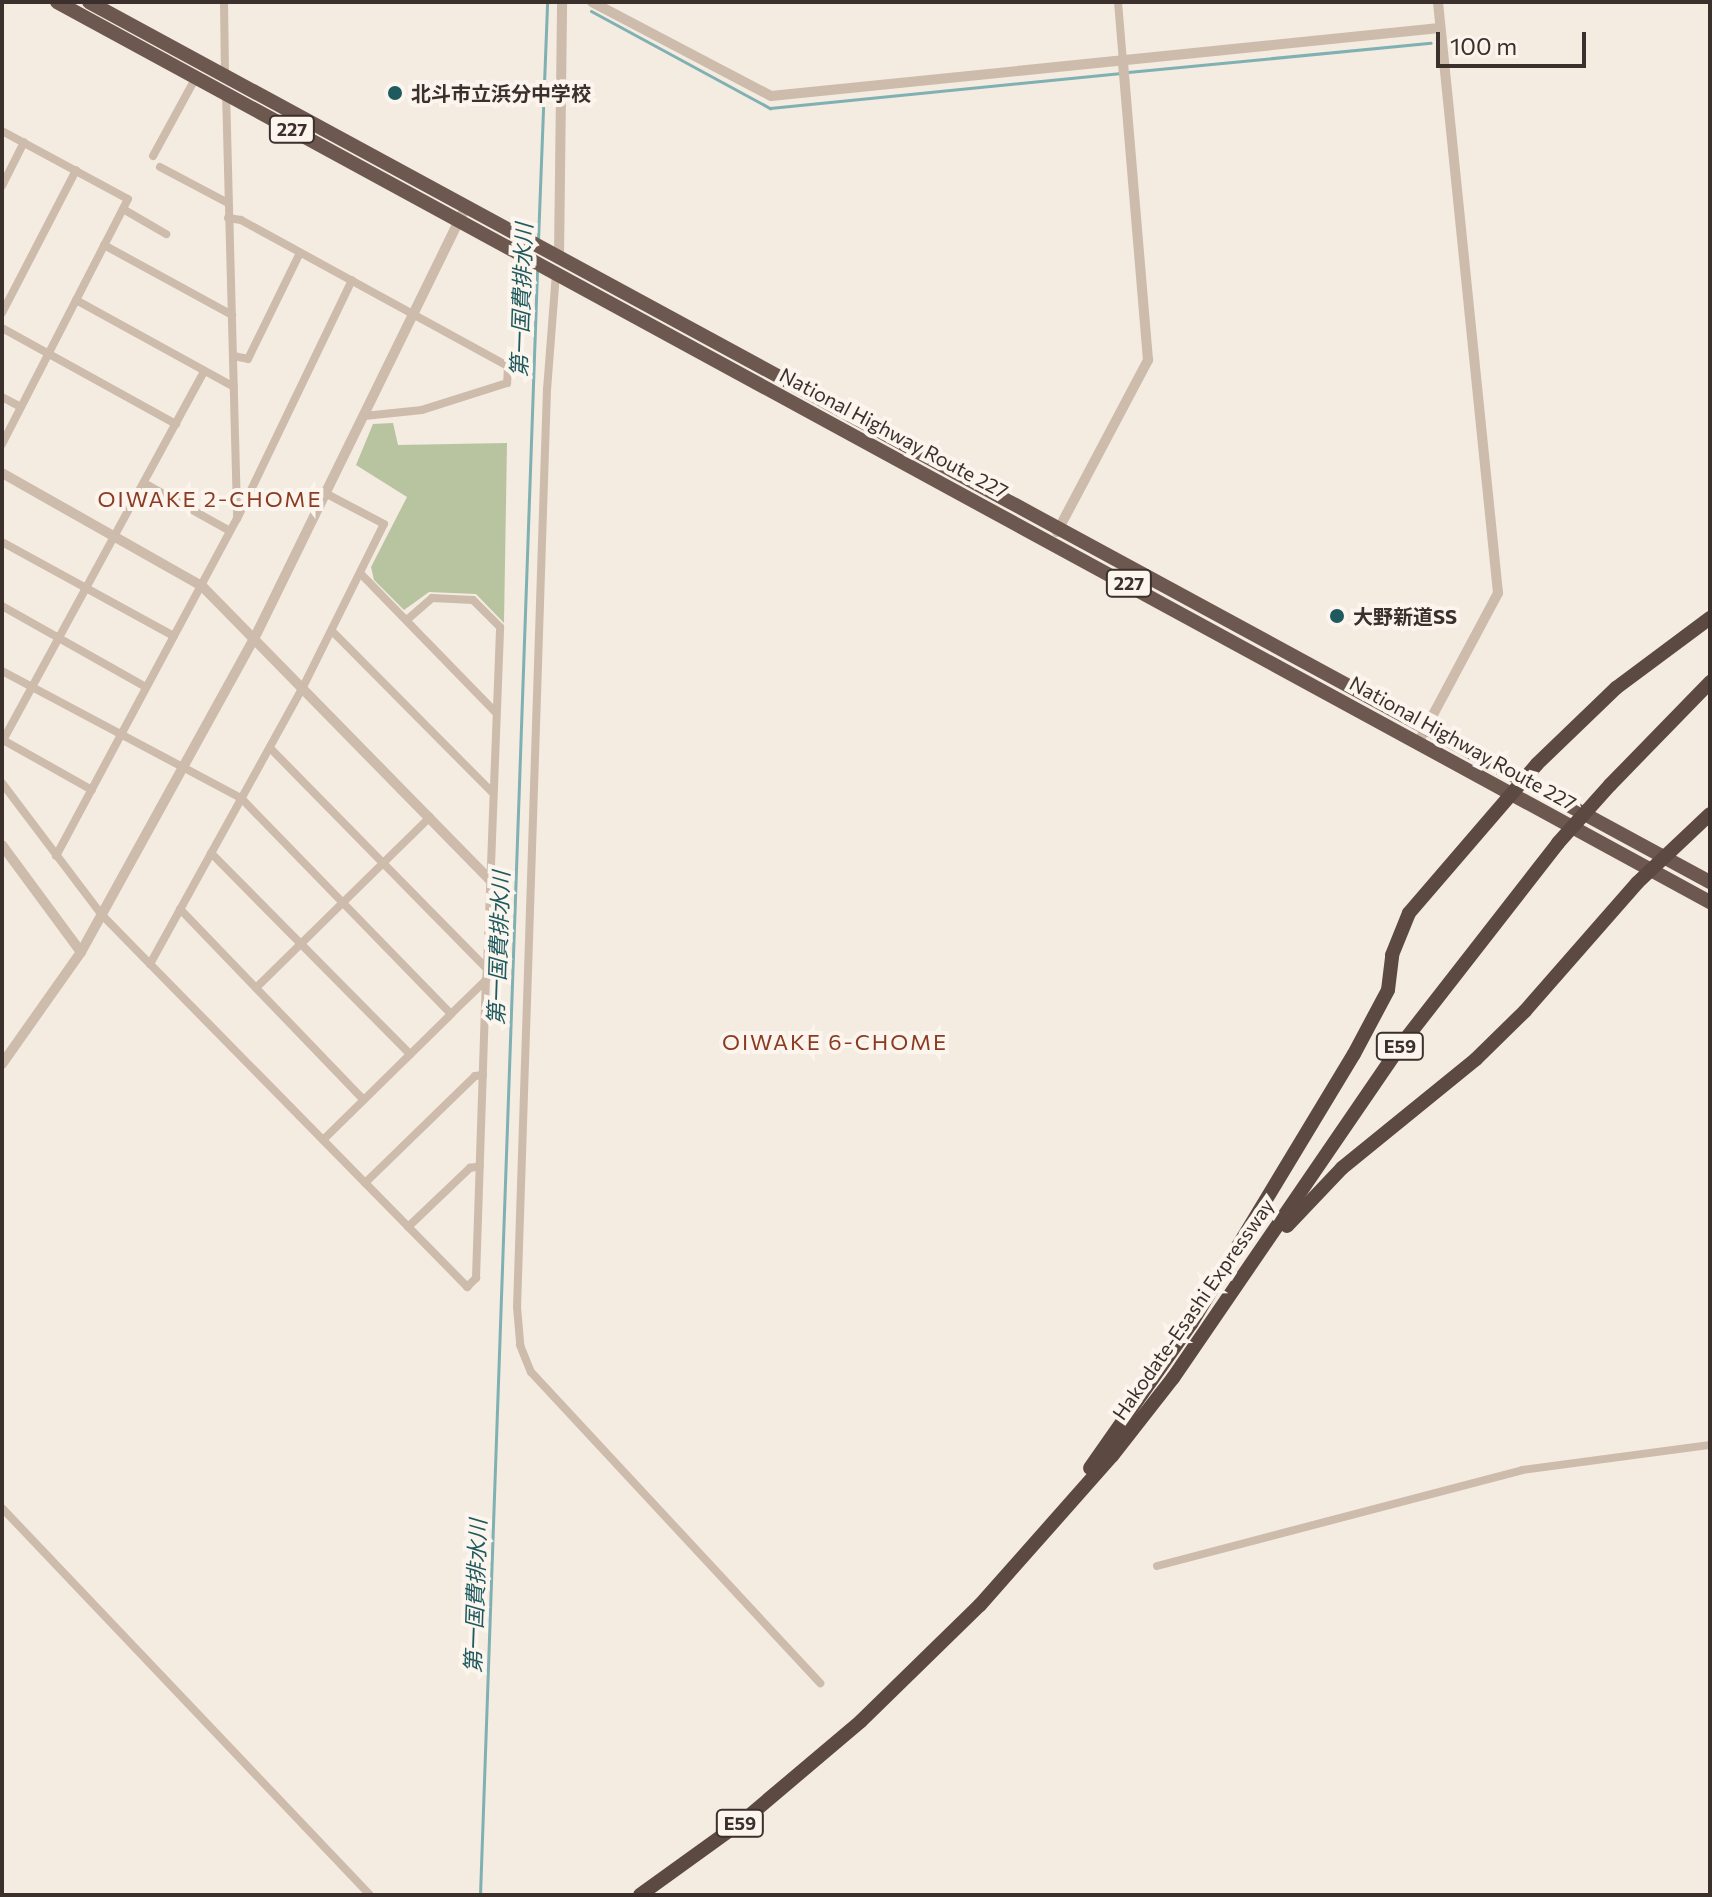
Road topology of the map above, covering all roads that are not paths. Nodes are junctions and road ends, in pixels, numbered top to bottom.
1 (57, 2) edge
2 (89, 2) edge
3 (224, 2) edge
4 (562, 2) edge
5 (592, 2) edge
6 (1118, 2) edge
7 (1438, 2) edge
8 (1440, 28) junction
9 (1124, 69) junction
10 (225, 76) junction
11 (196, 77) junction
12 (226, 93) junction
13 (2, 131) edge
14 (24, 142) junction
15 (153, 156) dead end
16 (160, 167) dead end
17 (76, 170) junction
18 (2, 186) edge
19 (228, 203) junction
20 (467, 205) junction
21 (123, 209) junction
22 (228, 218) junction
23 (459, 220) junction
24 (166, 234) dead end
25 (104, 245) junction
26 (300, 253) junction
27 (553, 253) junction
28 (551, 270) junction
29 (352, 280) junction
30 (76, 300) junction
31 (2, 313) edge
32 (413, 314) junction
33 (232, 315) junction
34 (2, 328) edge
35 (48, 353) junction
36 (234, 356) junction
37 (204, 372) junction
38 (234, 387) junction
39 (2, 397) edge
40 (21, 407) junction
41 (364, 416) junction
42 (176, 424) junction
43 (2, 444) edge
44 (2, 473) edge
45 (144, 483) junction
46 (325, 493) junction
47 (237, 519) junction
48 (230, 531) junction
49 (1056, 534) junction
50 (114, 535) junction
51 (2, 542) edge
52 (360, 573) junction
53 (202, 586) junction
54 (85, 588) junction
55 (2, 606) edge
56 (1710, 618) edge
57 (407, 620) junction
58 (332, 631) junction
59 (174, 636) junction
60 (58, 637) junction
61 (254, 639) junction
62 (2, 671) edge
63 (1710, 682) edge
64 (31, 687) junction
65 (146, 687) junction
66 (303, 687) junction
67 (495, 712) junction
68 (1428, 726) junction
69 (120, 736) junction
70 (3, 741) edge
71 (1419, 741) junction
72 (270, 748) junction
73 (182, 768) junction
74 (1523, 778) junction
75 (2, 783) edge
76 (92, 790) junction
77 (1512, 792) junction
78 (493, 793) junction
79 (241, 798) junction
80 (1710, 814) edge
81 (430, 817) junction
82 (2, 845) edge
83 (211, 853) junction
84 (56, 856) junction
85 (1664, 857) junction
86 (383, 862) junction
87 (1650, 871) junction
88 (490, 880) junction
89 (1710, 882) edge
90 (1710, 902) edge
91 (342, 903) junction
92 (180, 909) junction
93 (102, 915) junction
94 (302, 944) junction
95 (81, 952) junction
96 (150, 964) junction
97 (487, 969) junction
98 (486, 980) junction
99 (256, 988) junction
100 (451, 1014) junction
101 (410, 1054) junction
102 (2, 1064) edge
103 (483, 1075) junction
104 (364, 1100) junction
105 (323, 1140) junction
106 (480, 1166) junction
107 (365, 1183) junction
108 (408, 1227) junction
109 (1255, 1258) junction
110 (1710, 1445) edge
111 (1108, 1453) junction
112 (2, 1508) edge
113 (1157, 1566) dead end
114 (820, 1683) dead end
115 (370, 1895) edge
116 (640, 1895) edge

1 - 11 highway, National Highway Route 227 / 227
2 - 10 highway, National Highway Route 227 / 227
3 - 10 street
4 - 27 street
5 - 9 street
6 - 9 street
7 - 8 street
8 - 9 street
8 - 68 street
9 - 49 street
10 - 12 street
10 - 20 highway, National Highway Route 227 / 227
11 - 12 highway, National Highway Route 227 / 227
11 - 15 street
12 - 19 street
12 - 23 highway, National Highway Route 227 / 227
13 - 14 street
14 - 17 street
14 - 18 street
16 - 19 street
17 - 21 street
17 - 31 street
19 - 22 street
20 - 23 street
20 - 27 highway, National Highway Route 227 / 227
21 - 24 street
21 - 25 street
22 - 26 street
22 - 33 street
23 - 28 highway, National Highway Route 227 / 227
23 - 32 street
25 - 30 street
25 - 33 street
26 - 29 street
26 - 36 street
27 - 28 street
27 - 49 highway, National Highway Route 227 / 227
28 - 49 highway, National Highway Route 227 / 227
28 - 114 street
29 - 32 street
29 - 47 street
30 - 35 street
30 - 37 street
32 - 41 street
32 - 41 street
33 - 36 street
34 - 35 street
35 - 40 street
35 - 42 street
36 - 38 street
37 - 38 street
37 - 42 street
38 - 47 street
39 - 40 street
40 - 43 street
41 - 46 street
42 - 45 street
44 - 50 street
45 - 48 street
45 - 50 street
46 - 52 street
46 - 61 street
47 - 48 street
48 - 53 street
49 - 68 highway, National Highway Route 227 / 227
49 - 71 highway, National Highway Route 227 / 227
50 - 53 street
50 - 54 street
51 - 54 street
52 - 57 street
52 - 58 street
53 - 59 street
53 - 61 street
54 - 59 street
54 - 60 street
55 - 60 street
56 - 74 highway
57 - 67 street
57 - 67 street
58 - 66 street
58 - 78 street
59 - 65 street
60 - 64 street
60 - 65 street
61 - 66 street
61 - 73 street
62 - 64 street
63 - 109 highway, Hakodate-Esashi Expressway / E59, bridge
64 - 69 street
64 - 70 street
65 - 69 street
66 - 72 street
66 - 81 street
67 - 78 street
68 - 71 street
68 - 74 highway, National Highway Route 227 / 227
69 - 73 street
69 - 76 street
70 - 76 street
71 - 77 highway, National Highway Route 227 / 227
72 - 79 street
72 - 86 street
73 - 79 street
73 - 93 street
74 - 77 highway
74 - 85 highway, National Highway Route 227 / 227
75 - 84 street
76 - 84 street
77 - 87 highway, National Highway Route 227 / 227
77 - 111 highway
78 - 88 street
79 - 83 street
79 - 91 street
80 - 85 highway
81 - 86 street
81 - 88 street
82 - 95 street
83 - 92 street
83 - 94 street
84 - 93 street
85 - 87 highway
85 - 89 highway, National Highway Route 227 / 227
86 - 91 street
86 - 97 street
87 - 90 highway, National Highway Route 227 / 227
87 - 109 highway
88 - 97 street
91 - 94 street
91 - 100 street
92 - 96 street
92 - 99 street
93 - 95 street
93 - 96 street
94 - 99 street
94 - 101 street
95 - 102 street
96 - 105 street
97 - 98 street
98 - 100 street
98 - 103 street
99 - 104 street
100 - 101 street
101 - 104 street
103 - 106 street
103 - 107 street
104 - 105 street
105 - 107 street
106 - 108 street
106 - 108 street
107 - 108 street
109 - 111 highway, Hakodate-Esashi Expressway / E59
110 - 113 street
111 - 116 highway, Hakodate-Esashi Expressway / E59
112 - 115 street

